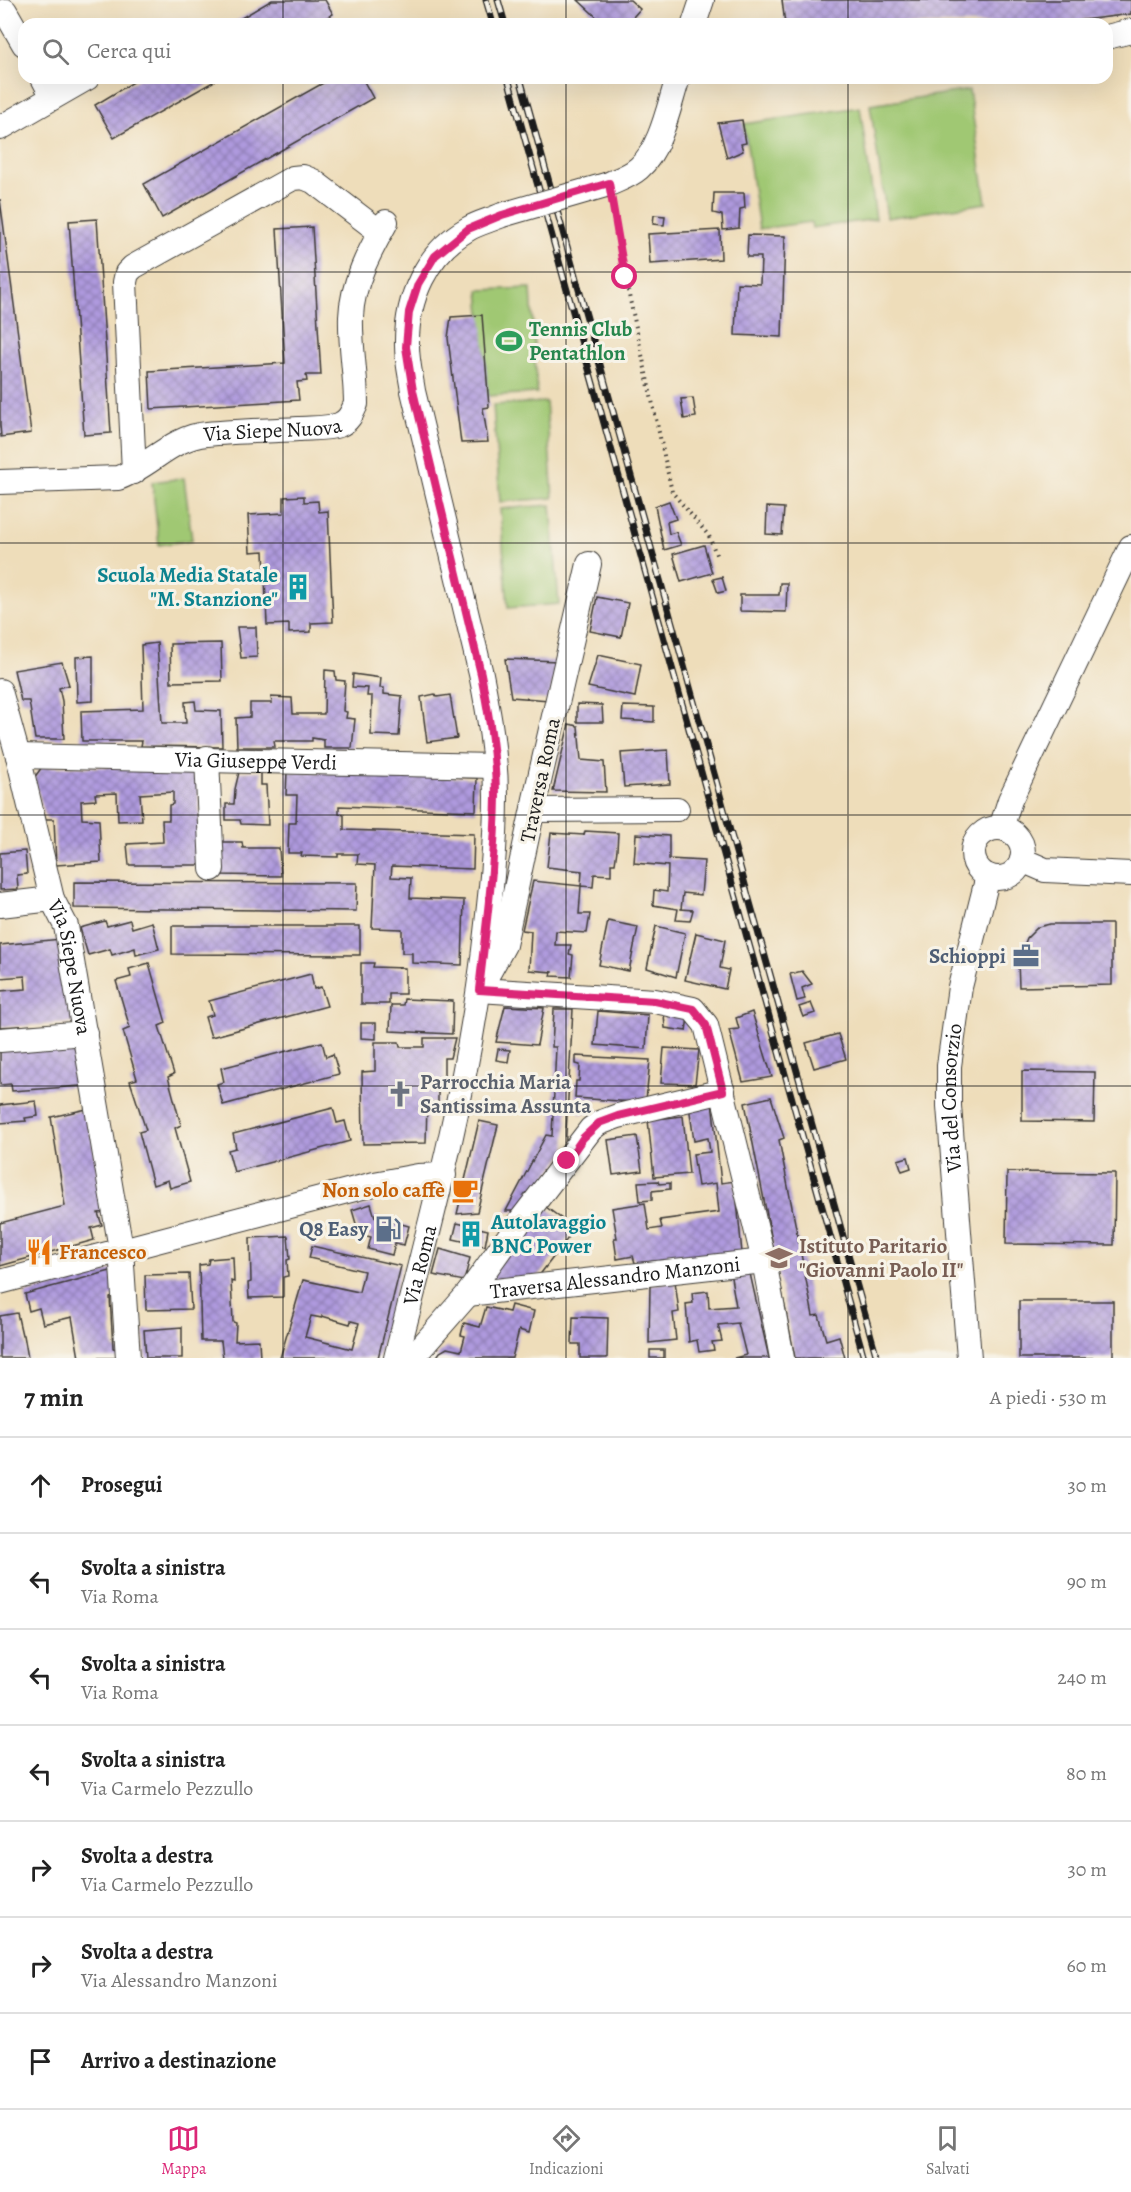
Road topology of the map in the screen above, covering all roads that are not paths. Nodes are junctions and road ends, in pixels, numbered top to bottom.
1 (702, 0) edge
2 (0, 14) edge
3 (696, 18) edge
4 (1131, 32) edge
5 (18, 34) edge
6 (1113, 36) edge
7 (676, 84) edge
8 (48, 87) edge
9 (0, 128) edge
10 (134, 472) junction
11 (0, 482) edge
12 (1128, 559) edge
13 (589, 564) dead end
14 (0, 691) edge
15 (18, 756) junction
16 (207, 758) junction
17 (494, 766) junction
18 (677, 809) dead end
19 (533, 810) junction
20 (1001, 828) junction
21 (1022, 860) junction
22 (212, 869) dead end
23 (1131, 874) edge
24 (988, 876) junction
25 (52, 899) junction
26 (0, 904) edge
27 (479, 990) junction
28 (85, 1033) junction
29 (0, 1040) edge
30 (723, 1091) junction
31 (444, 1175) junction
32 (121, 1249) junction
33 (764, 1261) junction
34 (0, 1282) edge
35 (468, 1294) junction
36 (128, 1358) edge
37 (396, 1358) edge
38 (412, 1358) edge
39 (782, 1358) edge
40 (969, 1358) edge

1 - 3 street
2 - 5 street
4 - 6 street
7 - 17 street, Via Roma, bridge
8 - 9 street
10 - 10 street, Via Siepe Nuova
10 - 11 street, Via Siepe Nuova
12 - 20 street
13 - 19 street, Traversa Roma
14 - 15 street, Via Siepe Nuova
15 - 16 street, Via Giuseppe Verdi
15 - 25 street, Via Siepe Nuova
16 - 17 street, Via Giuseppe Verdi
16 - 22 street
17 - 27 street, Via Roma
18 - 19 street
19 - 27 street, Traversa Roma
20 - 21 street
20 - 24 street
21 - 23 street
21 - 24 street
24 - 40 street, Via del Consorzio
25 - 26 street
25 - 28 street, Via Siepe Nuova
27 - 30 street
27 - 31 street, Via Roma
28 - 29 street
28 - 32 street, Via Siepe Nuova
30 - 33 street
30 - 35 street
31 - 32 street
31 - 37 street, Via Roma
32 - 34 street
32 - 36 street, Via Siepe Nuova
33 - 35 street, Traversa Alessandro Manzoni
33 - 39 street
35 - 38 street

